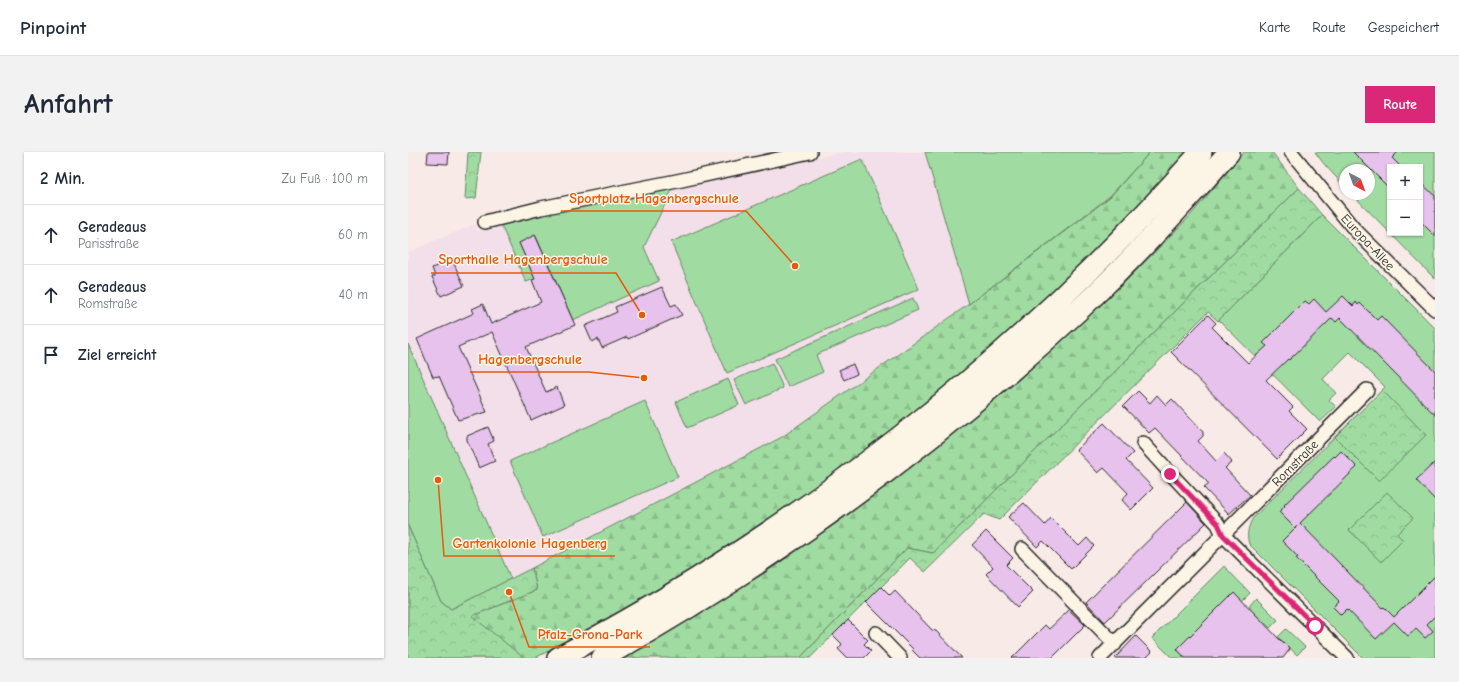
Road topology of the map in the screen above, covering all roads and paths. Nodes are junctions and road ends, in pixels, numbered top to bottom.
1 (810, 152) edge
2 (1201, 152) edge
3 (1229, 152) edge
4 (1291, 153) edge
5 (485, 222) dead end
6 (1435, 309) edge
7 (1367, 390) dead end
8 (1143, 443) dead end
9 (1223, 535) junction
10 (1022, 549) dead end
11 (876, 633) dead end
12 (1115, 644) junction
13 (558, 658) edge
14 (602, 658) edge
15 (900, 658) edge
16 (1100, 658) edge
17 (1347, 658) edge

1 - 5 street
2 - 13 highway
3 - 14 highway
4 - 6 street, Europa-Allee
7 - 9 street, Romstraße
8 - 9 street
9 - 12 street, Romstraße
9 - 17 street
10 - 12 street
11 - 15 street
12 - 16 street, Romstraße

